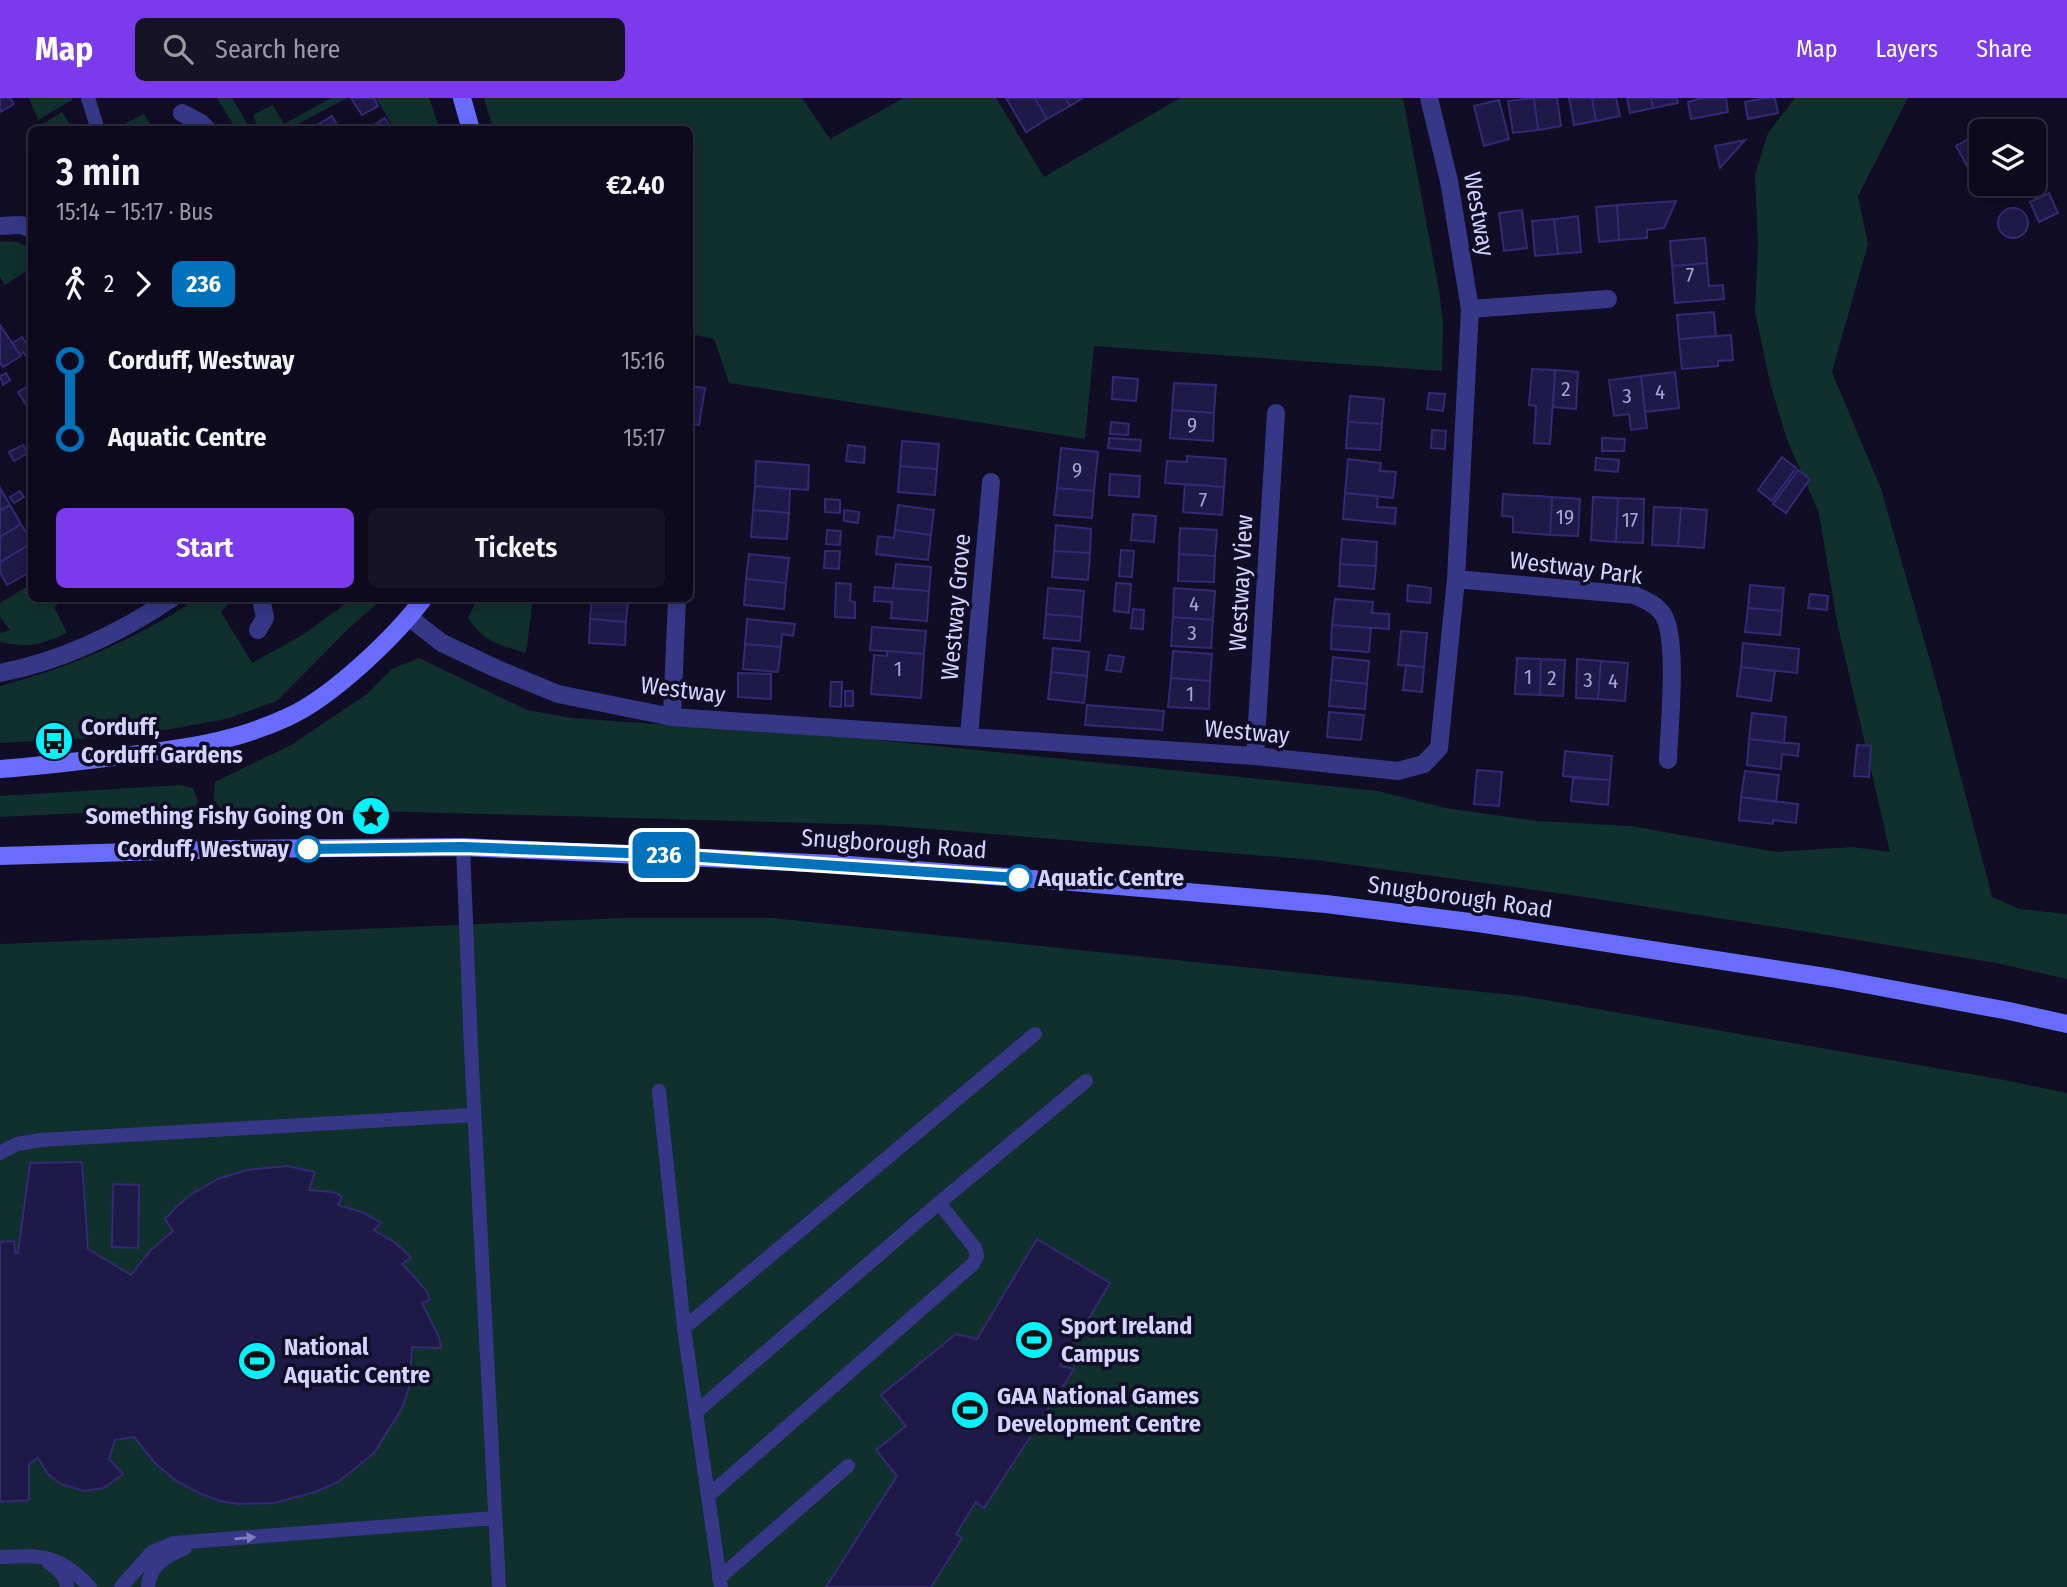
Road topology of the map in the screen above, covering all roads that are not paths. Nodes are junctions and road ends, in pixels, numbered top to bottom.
1 (88, 98) edge
2 (462, 98) edge
3 (1429, 98) edge
4 (182, 113) dead end
5 (97, 126) edge
6 (204, 126) edge
7 (470, 126) edge
8 (0, 226) edge
9 (28, 228) edge
10 (1608, 299) dead end
11 (1470, 309) junction
12 (1276, 413) dead end
13 (991, 482) dead end
14 (1456, 579) junction
15 (165, 602) edge
16 (262, 602) edge
17 (421, 602) edge
18 (677, 602) edge
19 (410, 618) junction
20 (258, 630) dead end
21 (0, 673) edge
22 (672, 717) junction
23 (969, 736) junction
24 (1255, 756) junction
25 (1668, 760) dead end
26 (0, 769) edge
27 (463, 847) junction
28 (0, 856) edge
29 (2067, 1024) edge
30 (1035, 1034) dead end
31 (1086, 1081) dead end
32 (659, 1091) dead end
33 (474, 1115) junction
34 (0, 1153) edge
35 (939, 1203) junction
36 (684, 1328) junction
37 (696, 1412) junction
38 (848, 1466) dead end
39 (708, 1496) junction
40 (495, 1518) junction
41 (201, 1541) junction
42 (36, 1555) junction
43 (0, 1557) edge
44 (720, 1583) edge
45 (67, 1587) edge
46 (90, 1587) edge
47 (121, 1587) edge
48 (148, 1587) edge
49 (499, 1587) edge

1 - 5 lane
2 - 7 main road
3 - 11 street, Westway
4 - 6 street
8 - 9 street
10 - 11 street
11 - 14 street, Westway
12 - 24 street, Westway View
13 - 23 street, Westway Grove
14 - 24 street, Westway
14 - 25 street, Westway Park
15 - 21 street
16 - 20 street
17 - 19 main road
18 - 22 street
19 - 22 street, Westway
19 - 26 main road
22 - 23 street, Westway
23 - 24 street, Westway
27 - 28 main road, Snugborough Road
27 - 29 main road, Snugborough Road
27 - 33 lane
30 - 36 lane
31 - 35 lane
32 - 36 lane
33 - 34 lane
33 - 40 lane
35 - 37 lane
35 - 39 lane
36 - 37 lane
37 - 39 lane
38 - 44 lane
39 - 44 lane
41 -> 40 lane
40 - 49 lane
41 - 47 lane
41 - 48 lane
42 - 43 lane
42 - 45 lane
42 - 46 lane

